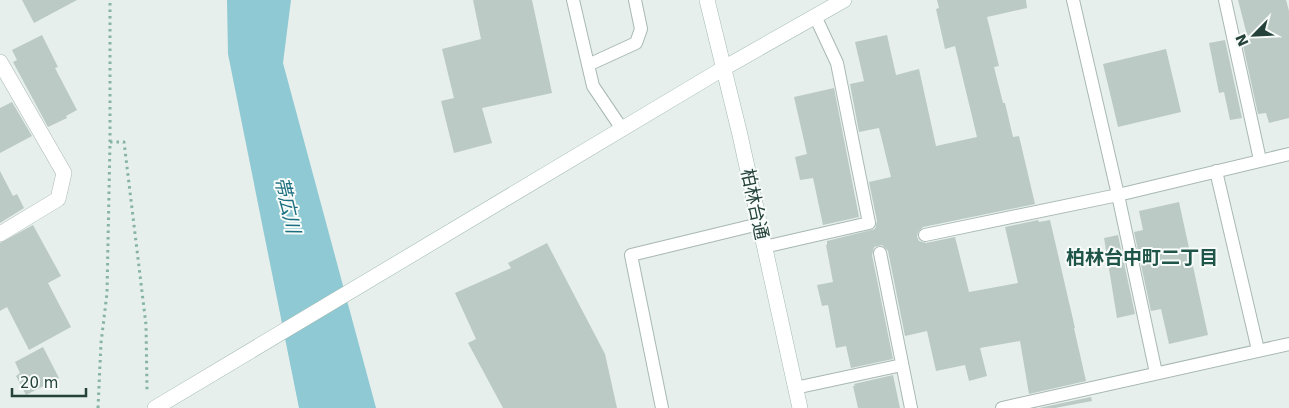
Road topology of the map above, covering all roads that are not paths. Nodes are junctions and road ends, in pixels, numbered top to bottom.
1 (574, 0) edge
2 (635, 0) edge
3 (707, 0) edge
4 (844, 0) edge
5 (1073, 0) edge
6 (1225, 0) edge
7 (815, 16) junction
8 (0, 62) edge
9 (588, 65) junction
10 (724, 68) junction
11 (622, 130) junction
12 (1289, 154) edge
13 (1260, 160) junction
14 (1216, 171) junction
15 (1118, 195) junction
16 (759, 224) junction
17 (0, 234) edge
18 (925, 235) dead end
19 (764, 246) junction
20 (880, 253) dead end
21 (1289, 344) edge
22 (1258, 350) junction
23 (902, 365) junction
24 (1156, 372) junction
25 (795, 388) junction
26 (151, 403) edge
27 (662, 408) edge
28 (800, 408) edge
29 (911, 408) edge
30 (1002, 408) edge

1 - 9 lane
2 - 9 lane
3 - 10 street, 柏林台通
4 - 7 street
5 - 15 lane
6 - 13 lane
7 - 10 street
7 - 19 lane
8 - 17 street
9 - 11 lane
10 - 11 street
10 - 16 street, 柏林台通
11 - 26 street
12 - 13 lane
13 - 14 lane
14 - 15 lane
14 - 22 lane
15 - 18 lane
15 - 24 lane
16 - 19 street, 柏林台通
16 - 27 lane
19 - 25 street, 柏林台通
20 - 23 lane
21 - 22 lane
22 - 24 lane
23 - 25 lane
23 - 29 lane
24 - 30 lane
25 - 28 street, 柏林台通

